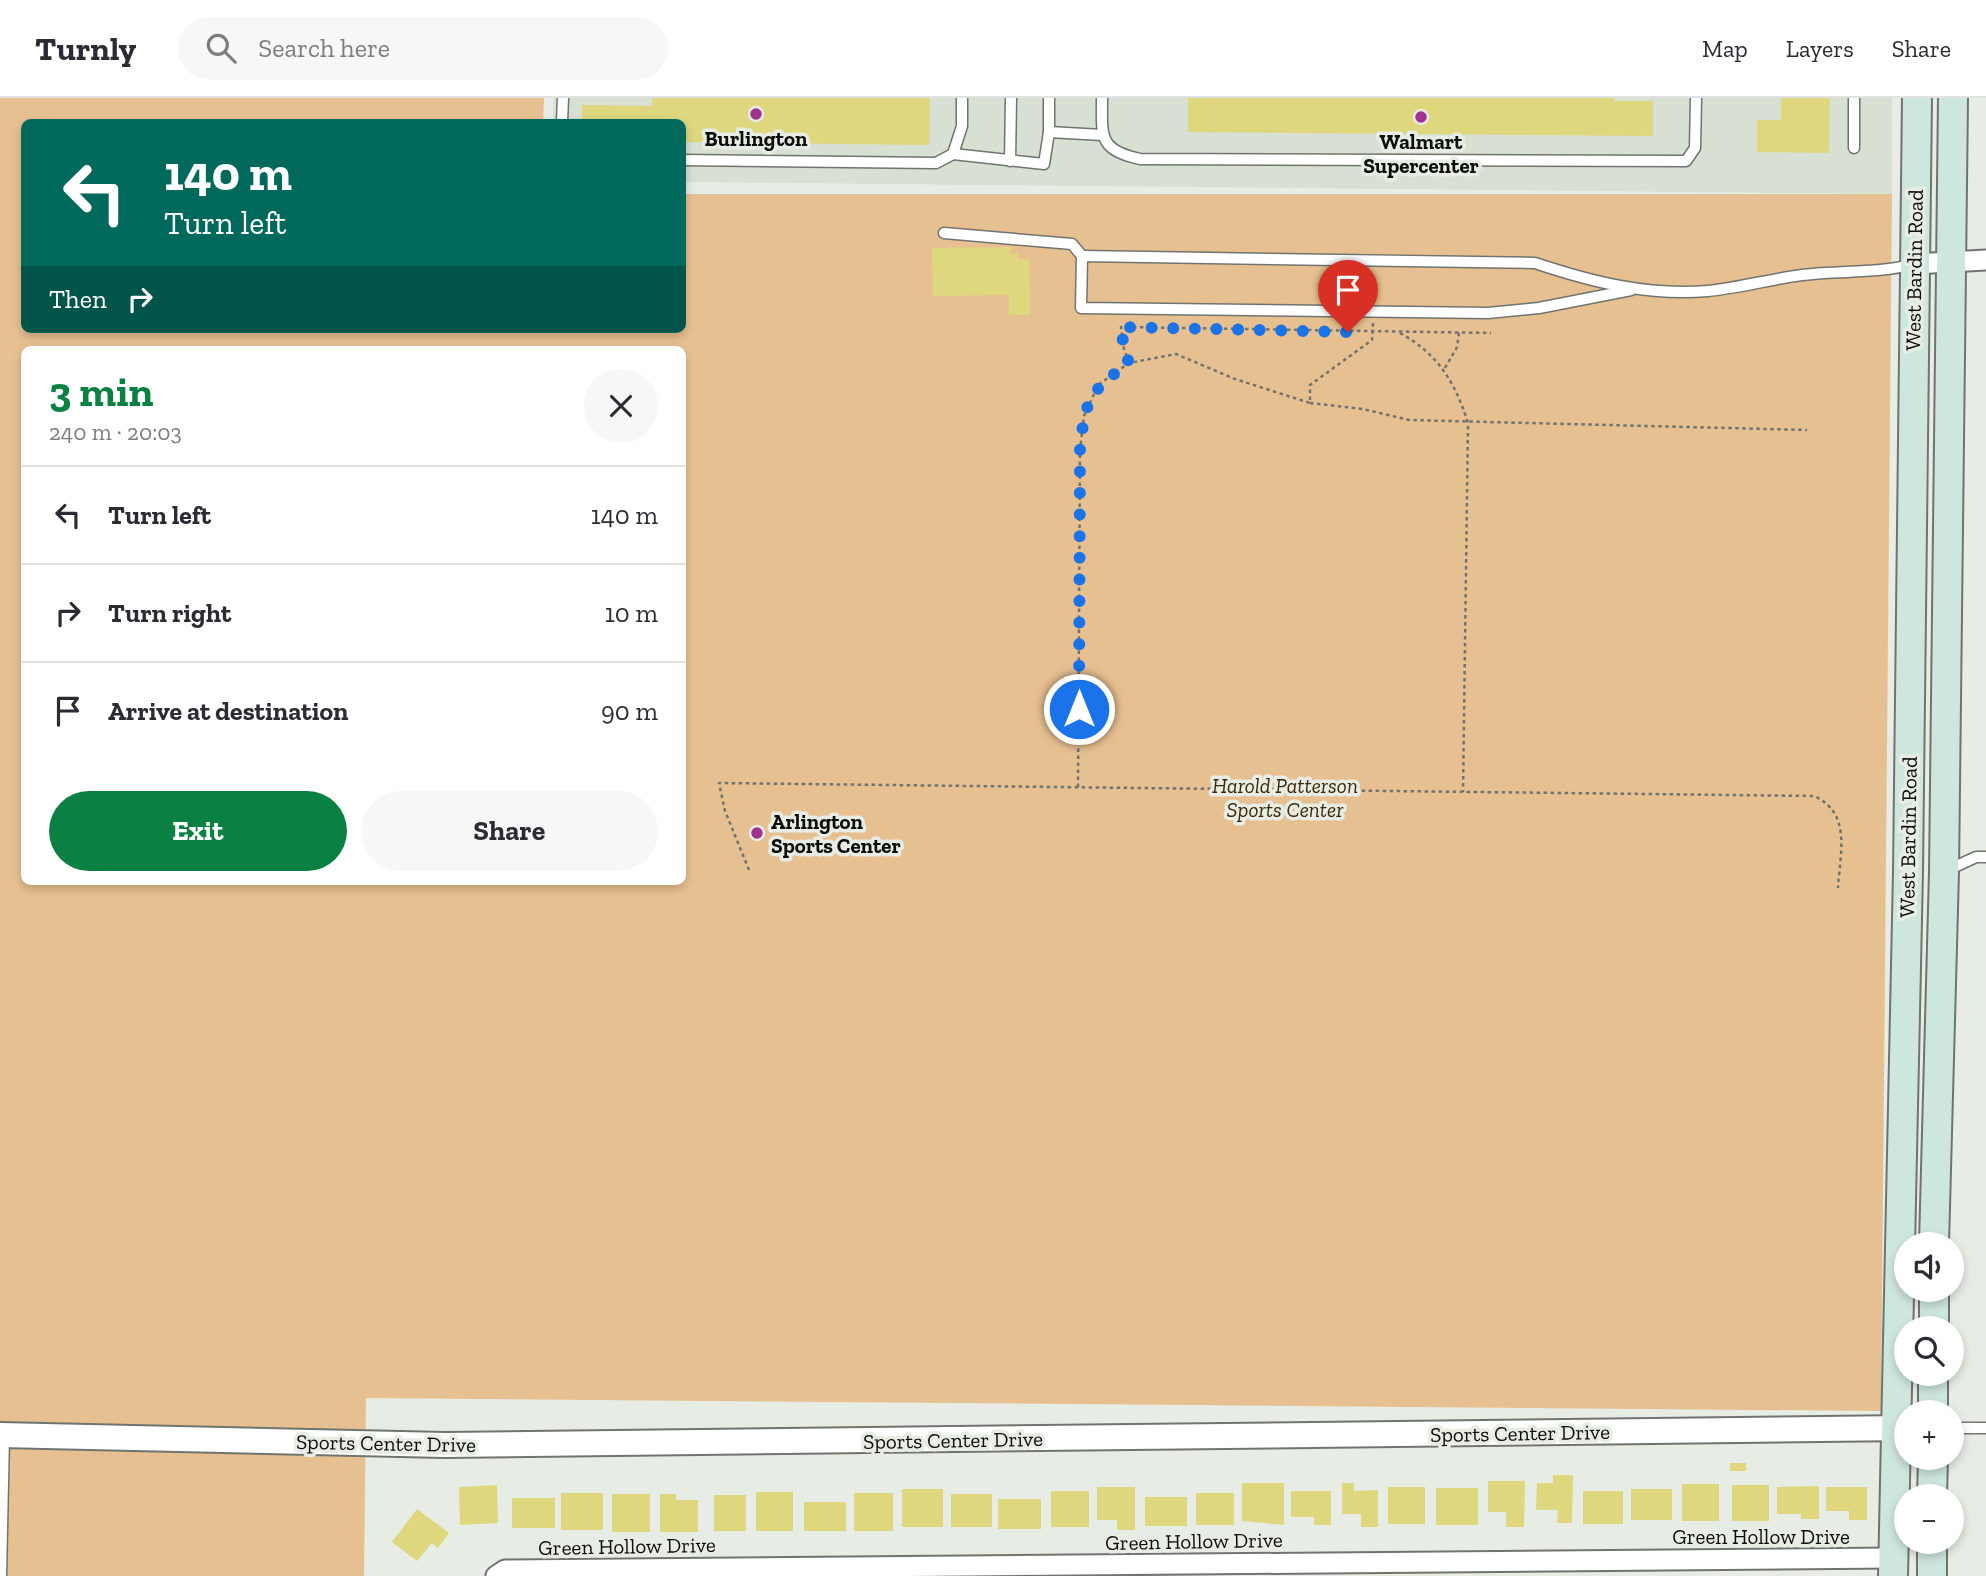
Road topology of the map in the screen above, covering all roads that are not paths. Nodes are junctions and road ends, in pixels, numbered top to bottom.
1 (563, 98) edge
2 (962, 98) edge
3 (1011, 98) edge
4 (1049, 98) edge
5 (1102, 98) edge
6 (1696, 98) edge
7 (1854, 98) edge
8 (1917, 98) edge
9 (1953, 98) edge
10 (562, 119) edge
11 (1049, 132) junction
12 (1102, 135) junction
13 (1854, 148) dead end
14 (953, 154) junction
15 (686, 160) edge
16 (1010, 161) junction
17 (944, 233) dead end
18 (1082, 256) junction
19 (1986, 260) edge
20 (1950, 262) junction
21 (1914, 264) junction
22 (1631, 290) junction
23 (1986, 857) edge
24 (1908, 872) junction
25 (1944, 872) junction
26 (1934, 1232) edge
27 (1900, 1400) edge
28 (1894, 1428) edge
29 (1964, 1428) edge
30 (1986, 1428) edge
31 (2, 1436) edge
32 (1898, 1470) edge
33 (1, 1530) edge
34 (1932, 1554) edge
35 (1758, 1567) edge
36 (1893, 1567) edge
37 (1545, 1568) edge
38 (1328, 1569) edge
39 (1112, 1570) edge
40 (898, 1571) edge
41 (692, 1572) edge
42 (1, 1576) edge
43 (496, 1576) edge
44 (1932, 1576) edge

1 - 10 lane
2 - 14 lane
3 - 16 lane
4 - 11 lane
5 - 12 lane
6 - 12 lane
7 - 13 lane
8 - 21 main road, West Bardin Road
9 - 20 main road, West Bardin Road
11 - 12 lane
11 - 16 lane
14 - 15 lane
14 - 16 lane
17 - 18 lane
18 - 22 lane
18 - 22 lane
19 - 20 street
20 - 21 street
20 - 25 main road, West Bardin Road
21 - 22 lane
21 - 24 main road, West Bardin Road
23 - 25 lane
24 - 25 main road
24 - 27 main road, West Bardin Road
25 - 26 main road, West Bardin Road
28 - 31 street, Sports Center Drive
29 - 30 lane
31 - 33 lane
32 - 36 main road, West Bardin Road
33 - 42 lane
34 - 44 main road
35 - 36 street, Green Hollow Drive
35 - 37 street, Green Hollow Drive
37 - 38 street, Green Hollow Drive
38 - 39 street, Green Hollow Drive
39 - 40 street, Green Hollow Drive
40 - 41 street, Green Hollow Drive
41 - 43 street, Green Hollow Drive

